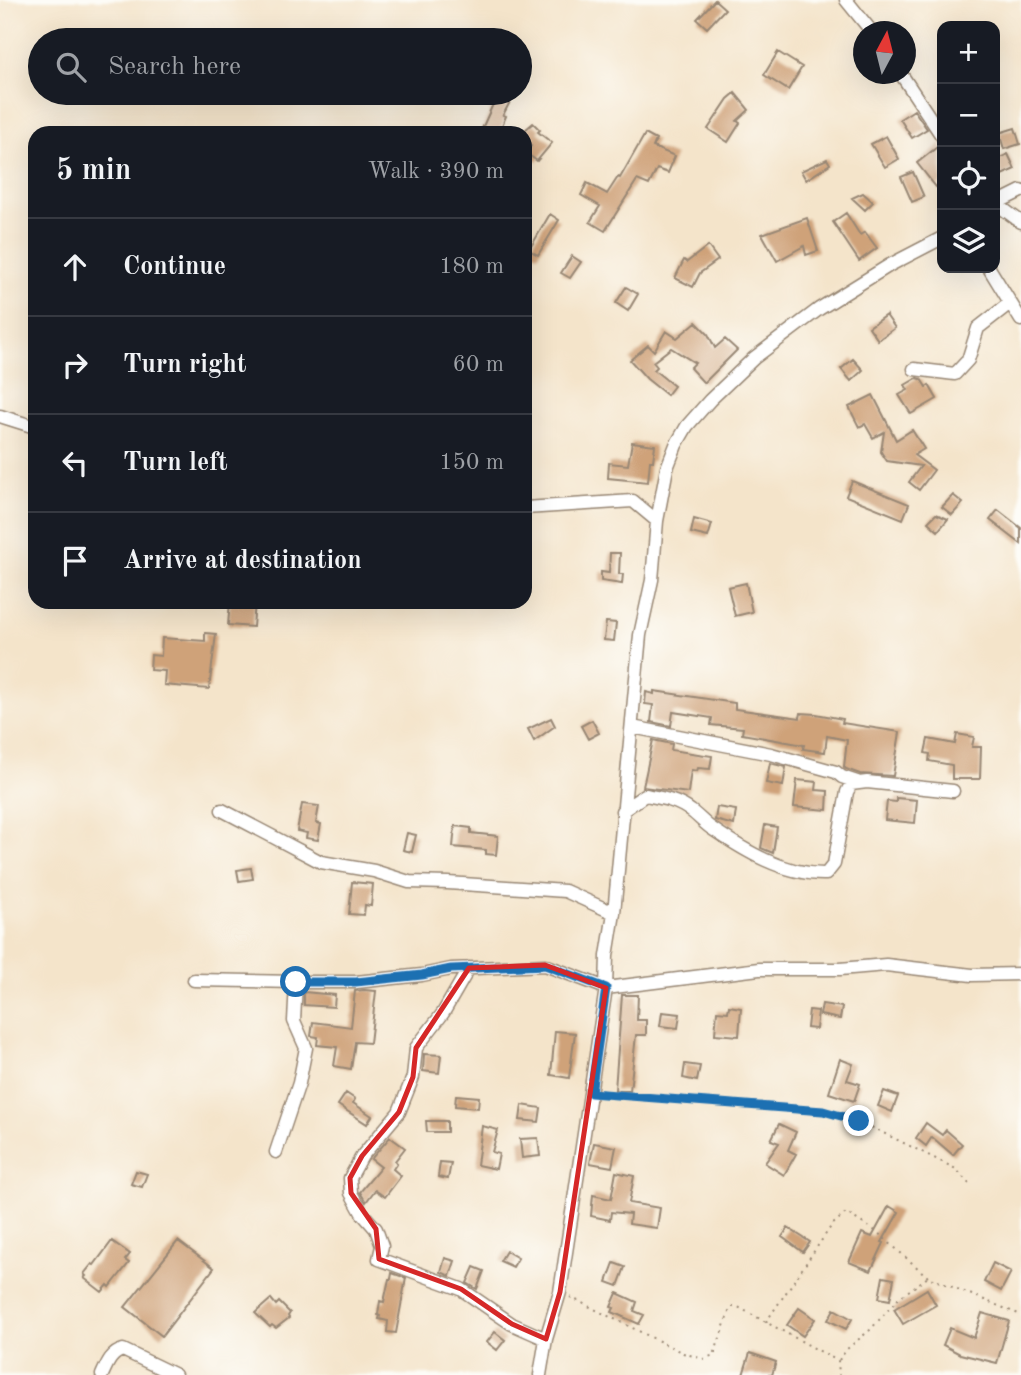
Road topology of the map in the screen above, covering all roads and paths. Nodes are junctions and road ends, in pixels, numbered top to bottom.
1 (846, 0) edge
2 (863, 21) edge
3 (908, 84) edge
4 (937, 128) edge
5 (1021, 191) edge
6 (1000, 201) edge
7 (1000, 207) edge
8 (1021, 222) edge
9 (937, 241) edge
10 (992, 273) edge
11 (1010, 303) junction
12 (1021, 320) edge
13 (914, 369) dead end
14 (0, 416) edge
15 (28, 426) edge
16 (532, 508) edge
17 (657, 521) junction
18 (632, 727) junction
19 (857, 782) junction
20 (953, 791) dead end
21 (222, 810) dead end
22 (622, 811) junction
23 (614, 913) junction
24 (469, 968) junction
25 (1021, 974) edge
26 (194, 980) dead end
27 (296, 982) junction
28 (606, 988) junction
29 (591, 1093) junction
30 (276, 1152) dead end
31 (970, 1185) dead end
32 (928, 1277) junction
33 (560, 1292) junction
34 (1021, 1315) edge
35 (766, 1322) junction
36 (546, 1339) junction
37 (838, 1361) junction
38 (102, 1375) edge
39 (174, 1375) edge
40 (540, 1375) edge
41 (839, 1375) edge

1 - 2 street
3 - 4 street
5 - 6 street
7 - 8 street
9 - 17 street
10 - 11 street
11 - 12 street
11 - 13 street
14 - 15 street
16 - 17 street
17 - 18 street
18 - 19 street
18 - 22 street
19 - 20 street
19 - 22 street
21 - 23 street
22 - 23 street
23 - 28 street
24 - 27 street
24 - 28 street
24 - 36 street
25 - 28 street
26 - 27 street
27 - 30 street
28 - 29 street
29 - 31 path
29 - 33 street
32 - 34 path
32 - 35 path
32 - 37 path
33 - 35 path
33 - 36 street
35 - 37 path
36 - 40 street
37 - 41 path
38 - 39 street

